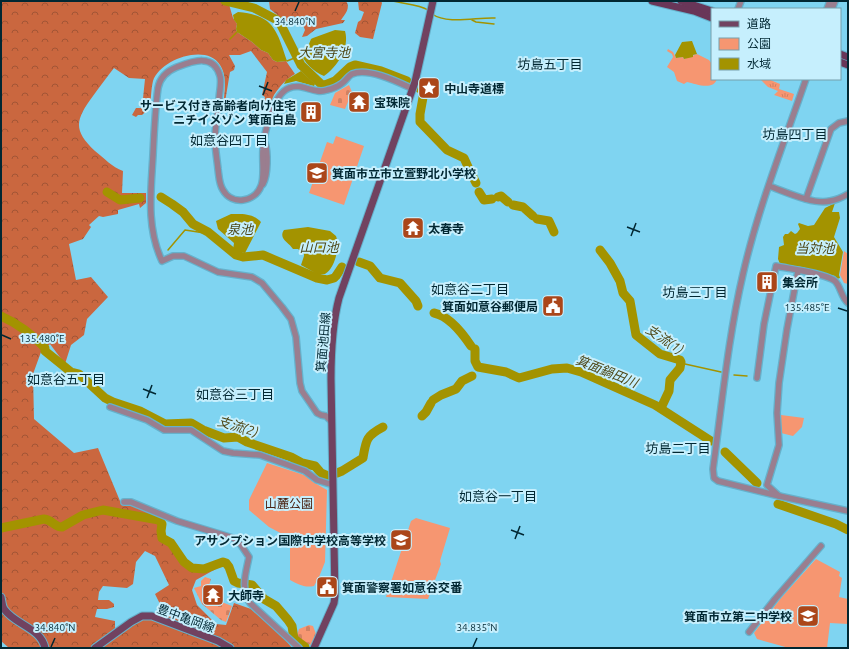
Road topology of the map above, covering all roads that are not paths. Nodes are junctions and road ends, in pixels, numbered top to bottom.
1 (433, 1) edge
2 (652, 1) edge
3 (682, 1) edge
4 (711, 11) edge
5 (711, 18) edge
6 (806, 80) edge
7 (413, 89) junction
8 (848, 120) edge
9 (769, 186) junction
10 (848, 194) edge
11 (806, 199) junction
12 (798, 271) junction
13 (848, 303) edge
14 (757, 378) dead end
15 (110, 407) dead end
16 (331, 421) junction
17 (333, 485) junction
18 (780, 496) junction
19 (124, 502) dead end
20 (848, 511) edge
21 (821, 546) dead end
22 (1, 596) edge
23 (749, 632) dead end
24 (45, 648) edge
25 (95, 648) edge
26 (230, 648) edge
27 (299, 648) edge
28 (314, 648) edge

1 - 7 main road, 箕面池田線
2 - 5 highway
3 - 4 highway
6 - 9 street
7 - 16 main road, 箕面池田線
7 - 16 street
8 - 11 street
9 - 11 street
9 - 18 street
10 - 11 street
12 - 13 street
12 - 14 street
12 - 18 street
15 - 17 street
16 - 17 main road, 箕面池田線
17 - 28 main road, 箕面池田線
18 - 20 street
19 - 27 street
21 - 23 street
22 - 24 main road
25 - 26 main road, 豊中亀岡線

